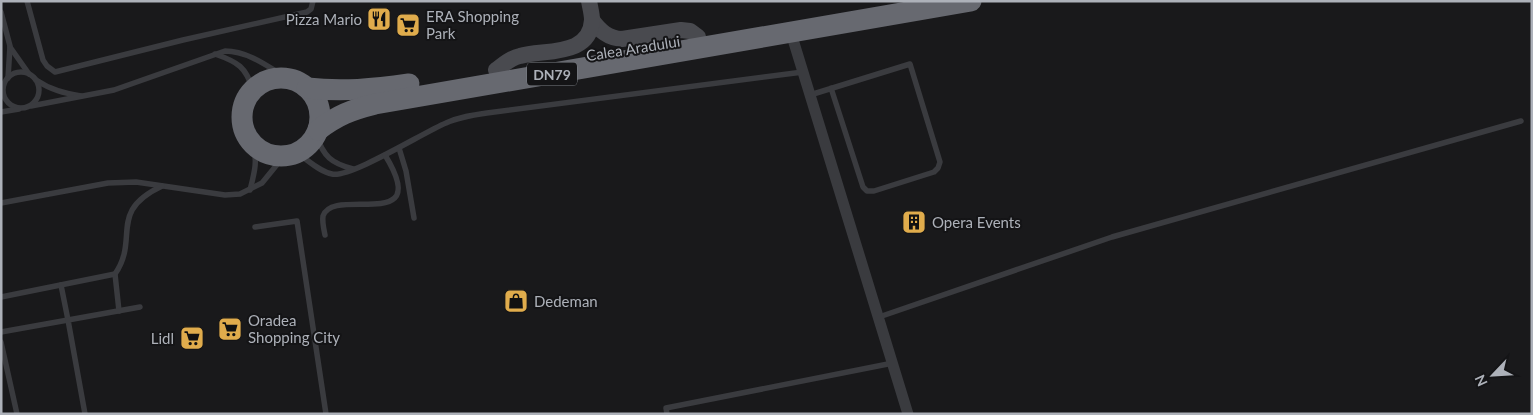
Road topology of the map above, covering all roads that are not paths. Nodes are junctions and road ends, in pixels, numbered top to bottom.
1 (28, 1) edge
2 (313, 1) edge
3 (589, 1) edge
4 (899, 1) edge
5 (971, 1) edge
6 (1, 12) edge
7 (592, 20) junction
8 (791, 33) junction
9 (698, 37) junction
10 (10, 46) junction
11 (215, 54) junction
12 (496, 70) junction
13 (803, 72) junction
14 (29, 74) junction
15 (8, 78) junction
16 (36, 80) junction
17 (299, 84) junction
18 (831, 88) junction
19 (2, 89) edge
20 (253, 90) junction
21 (810, 95) junction
22 (86, 96) junction
23 (31, 106) junction
24 (24, 108) junction
25 (1, 112) edge
26 (1521, 121) dead end
27 (317, 132) junction
28 (253, 144) junction
29 (399, 148) junction
30 (290, 155) junction
31 (385, 155) junction
32 (353, 169) junction
33 (162, 186) junction
34 (250, 190) junction
35 (1, 203) edge
36 (414, 218) dead end
37 (255, 227) dead end
38 (325, 236) dead end
39 (114, 274) junction
40 (61, 285) junction
41 (1, 297) edge
42 (140, 308) dead end
43 (119, 311) junction
44 (879, 318) junction
45 (68, 320) junction
46 (1, 332) edge
47 (1, 342) edge
48 (893, 363) junction
49 (17, 414) edge
50 (85, 414) edge
51 (326, 414) edge
52 (667, 414) edge
53 (908, 414) edge

1 - 2 lane
3 - 7 street
4 - 9 highway, Calea Aradului / DN79
5 - 8 highway, Calea Aradului / DN79
6 - 10 lane
7 - 9 street
7 - 12 street
8 - 13 street
8 - 27 highway, Calea Aradului / DN79
9 - 12 highway, Calea Aradului / DN79
10 - 14 lane
10 - 15 lane
11 - 17 lane
11 - 20 lane
11 - 22 lane
12 - 17 highway, Calea Aradului / DN79
13 - 21 street
13 - 29 lane
14 - 15 lane
14 - 16 lane
15 - 19 lane
16 - 22 lane
16 - 23 lane
17 - 20 highway, Calea Aradului / DN79
17 - 27 highway
18 - 18 lane
18 - 21 lane
19 - 24 lane
20 - 28 highway
21 - 44 street
22 - 23 lane
23 - 24 lane
24 - 25 lane
26 - 44 lane
27 - 30 highway, Calea Aradului / DN79
27 - 32 lane
28 - 30 highway
28 - 34 lane
29 - 31 lane
29 - 36 lane
30 - 32 lane
30 - 34 lane
31 - 32 lane
31 - 38 lane
33 - 34 lane
33 - 35 lane
33 - 39 lane
37 - 51 lane
39 - 40 lane
39 - 43 lane
40 - 41 lane
40 - 45 lane
42 - 43 lane
43 - 45 lane
44 - 48 street
45 - 46 lane
45 - 50 lane
47 - 49 lane
48 - 52 lane
48 - 53 street

